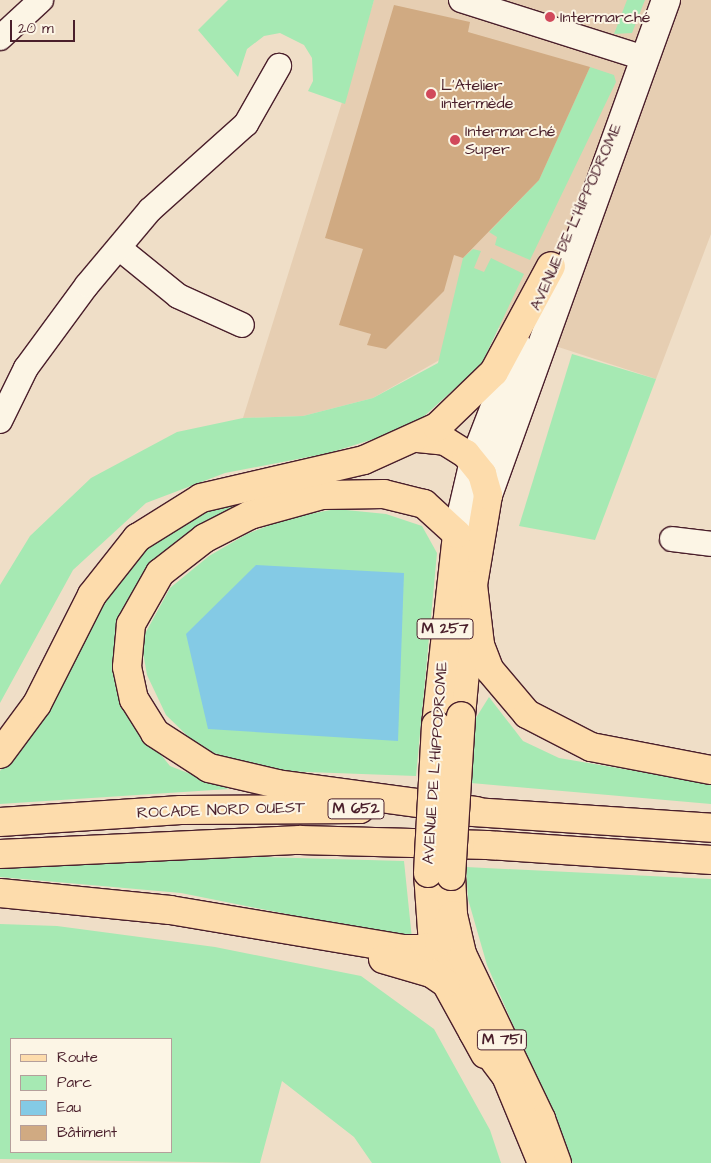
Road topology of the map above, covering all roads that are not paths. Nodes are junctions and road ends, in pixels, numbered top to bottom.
1 (41, 0) edge
2 (461, 0) edge
3 (666, 0) edge
4 (0, 38) edge
5 (644, 58) junction
6 (279, 66) dead end
7 (621, 117) junction
8 (119, 248) junction
9 (551, 266) junction
10 (242, 325) dead end
11 (0, 420) edge
12 (418, 438) junction
13 (474, 461) junction
14 (488, 495) junction
15 (457, 534) junction
16 (672, 539) dead end
17 (711, 544) edge
18 (473, 585) junction
19 (448, 721) junction
20 (0, 754) edge
21 (711, 770) edge
22 (477, 811) junction
23 (0, 822) edge
24 (711, 828) edge
25 (0, 854) edge
26 (711, 860) edge
27 (439, 874) junction
28 (0, 893) edge
29 (453, 916) junction
30 (340, 940) junction
31 (433, 945) junction
32 (446, 983) junction
33 (473, 1032) junction
34 (533, 1163) edge
35 (542, 1163) edge
36 (557, 1163) edge

1 - 4 street
2 - 5 street
3 - 5 main road, M 257
5 - 7 main road, M 257
6 - 8 street
7 - 9 main road, AVENUE DE L'HIPPODROME / M 257
7 - 14 main road, AVENUE DE L'HIPPODROME / M 257
8 - 10 street
8 - 11 street
9 - 12 main road
9 - 13 main road, AVENUE DE L'HIPPODROME / M 257
12 - 13 main road
12 - 20 main road
13 - 14 main road
13 - 15 main road, AVENUE DE L'HIPPODROME / M 257
14 - 18 main road, AVENUE DE L'HIPPODROME / M 257
15 - 19 main road, AVENUE DE L'HIPPODROME / M 257
15 - 22 main road
16 - 17 street
18 - 19 main road, AVENUE DE L'HIPPODROME / M 257
18 - 21 main road
19 - 27 main road, AVENUE DE L'HIPPODROME / M 257, bridge
22 - 23 main road, ROCADE NORD OUEST / M 652
22 - 24 main road, ROCADE NORD OUEST / M 652
25 - 26 main road, ROCADE NORD OUEST / M 652
27 - 29 main road, AVENUE DE L'HIPPODROME / M 751
27 - 31 main road, AVENUE DE L'HIPPODROME / M 751
28 - 30 main road
29 - 31 main road
29 - 36 main road, AVENUE DE L'HIPPODROME / M 751
30 - 31 main road
30 - 32 main road
31 - 32 main road, AVENUE DE L'HIPPODROME / M 751
32 - 33 main road, AVENUE DE L'HIPPODROME / M 751
33 - 34 main road, AVENUE DE L'HIPPODROME / M 751
33 - 35 main road

